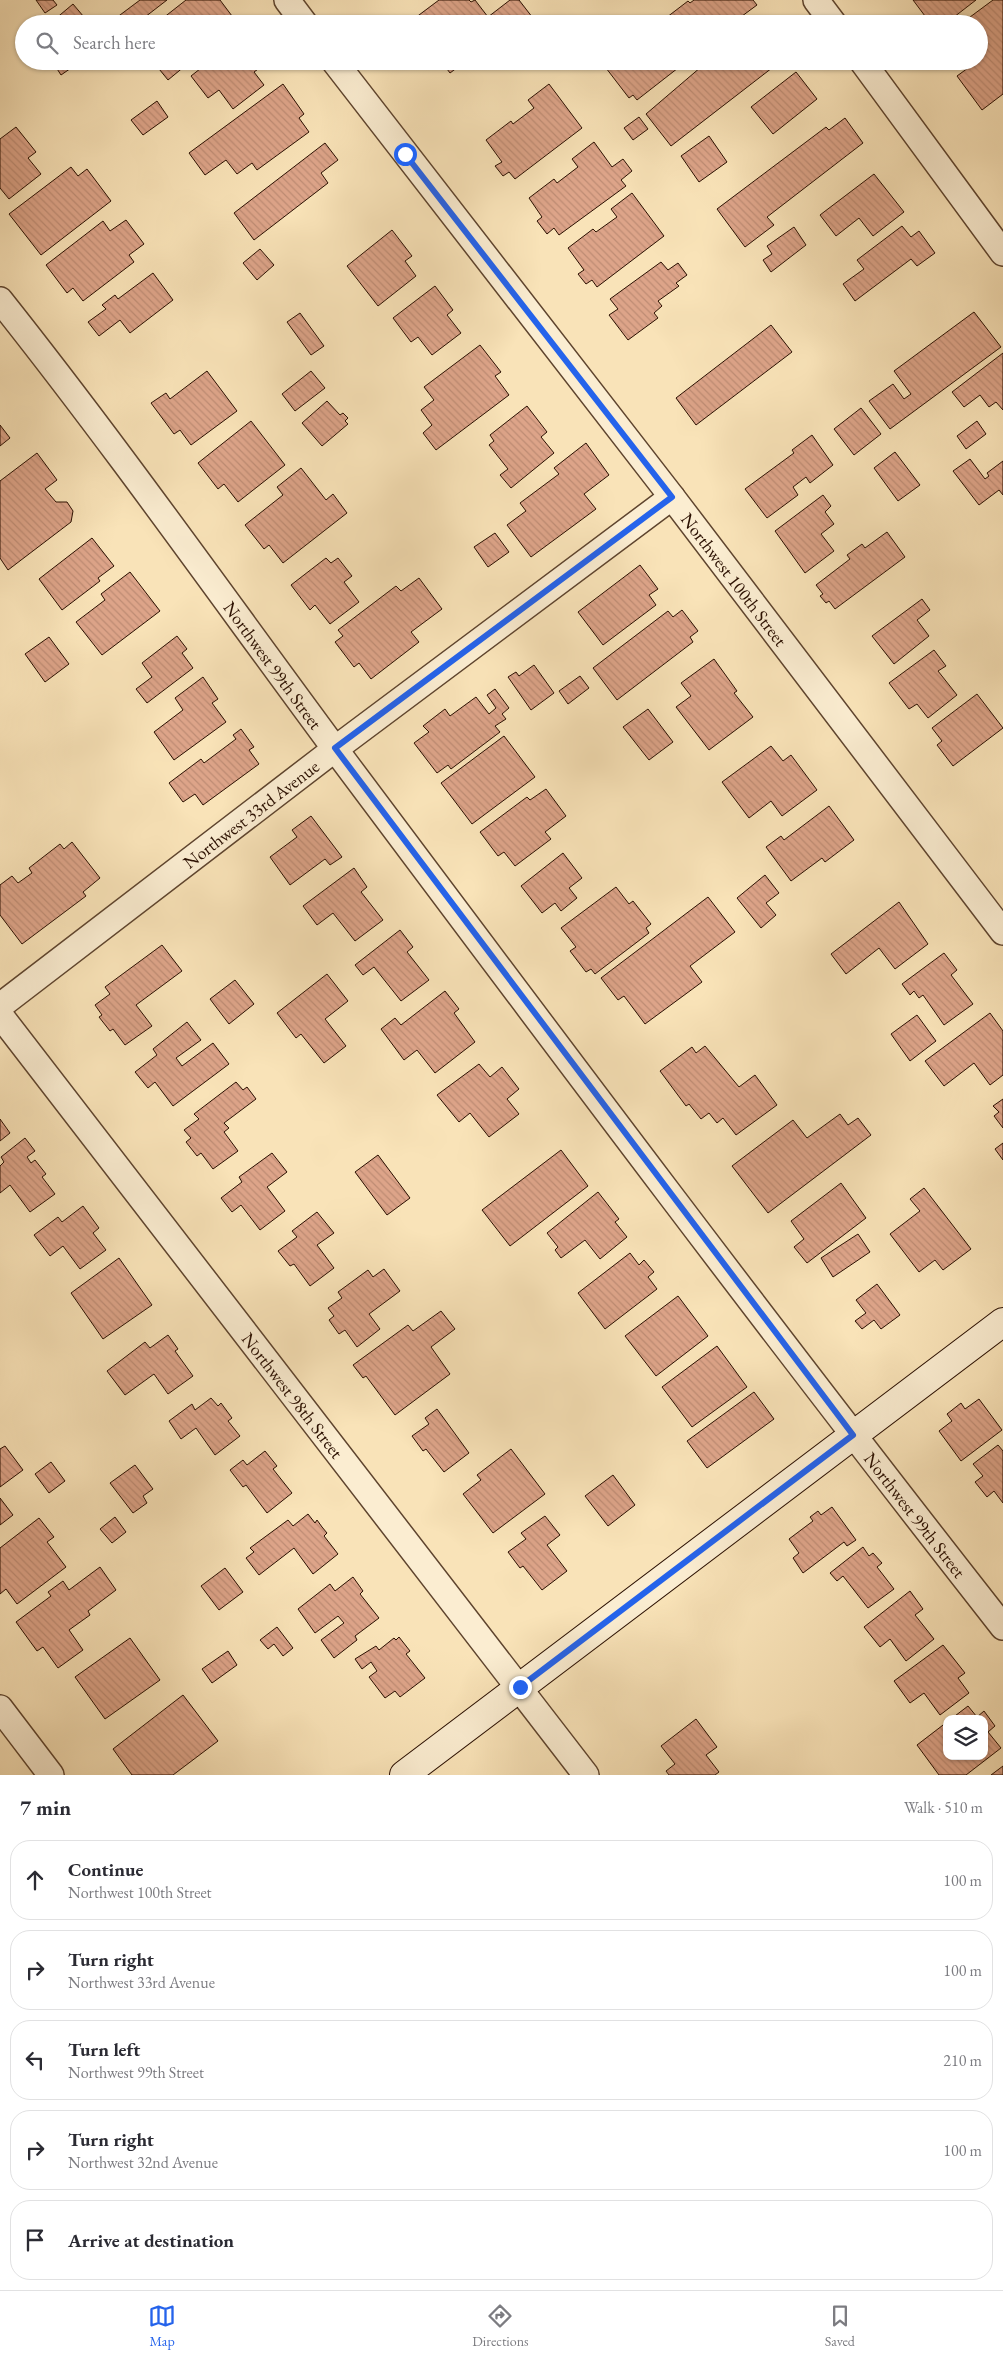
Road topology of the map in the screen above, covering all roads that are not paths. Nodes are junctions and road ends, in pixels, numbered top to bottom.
1 (287, 0) edge
2 (816, 0) edge
3 (298, 15) edge
4 (827, 15) edge
5 (341, 70) edge
6 (869, 70) edge
7 (1003, 253) edge
8 (0, 300) edge
9 (672, 497) junction
10 (335, 748) junction
11 (1003, 932) edge
12 (0, 1006) edge
13 (0, 1015) edge
14 (1003, 1322) edge
15 (853, 1435) junction
16 (1003, 1627) edge
17 (520, 1687) junction
18 (0, 1708) edge
19 (51, 1775) edge
20 (404, 1775) edge
21 (586, 1775) edge

1 - 3 street
2 - 4 street
5 - 9 street, Northwest 100th Street
6 - 7 street
8 - 10 street, Northwest 99th Street
9 - 10 street, Northwest 33rd Avenue
9 - 11 street, Northwest 100th Street
10 - 12 street, Northwest 33rd Avenue
10 - 15 street, Northwest 99th Street
13 - 17 street, Northwest 98th Street
14 - 15 main road
15 - 16 street, Northwest 99th Street
15 - 17 main road
17 - 20 main road
17 - 21 street, Northwest 98th Street
18 - 19 street

